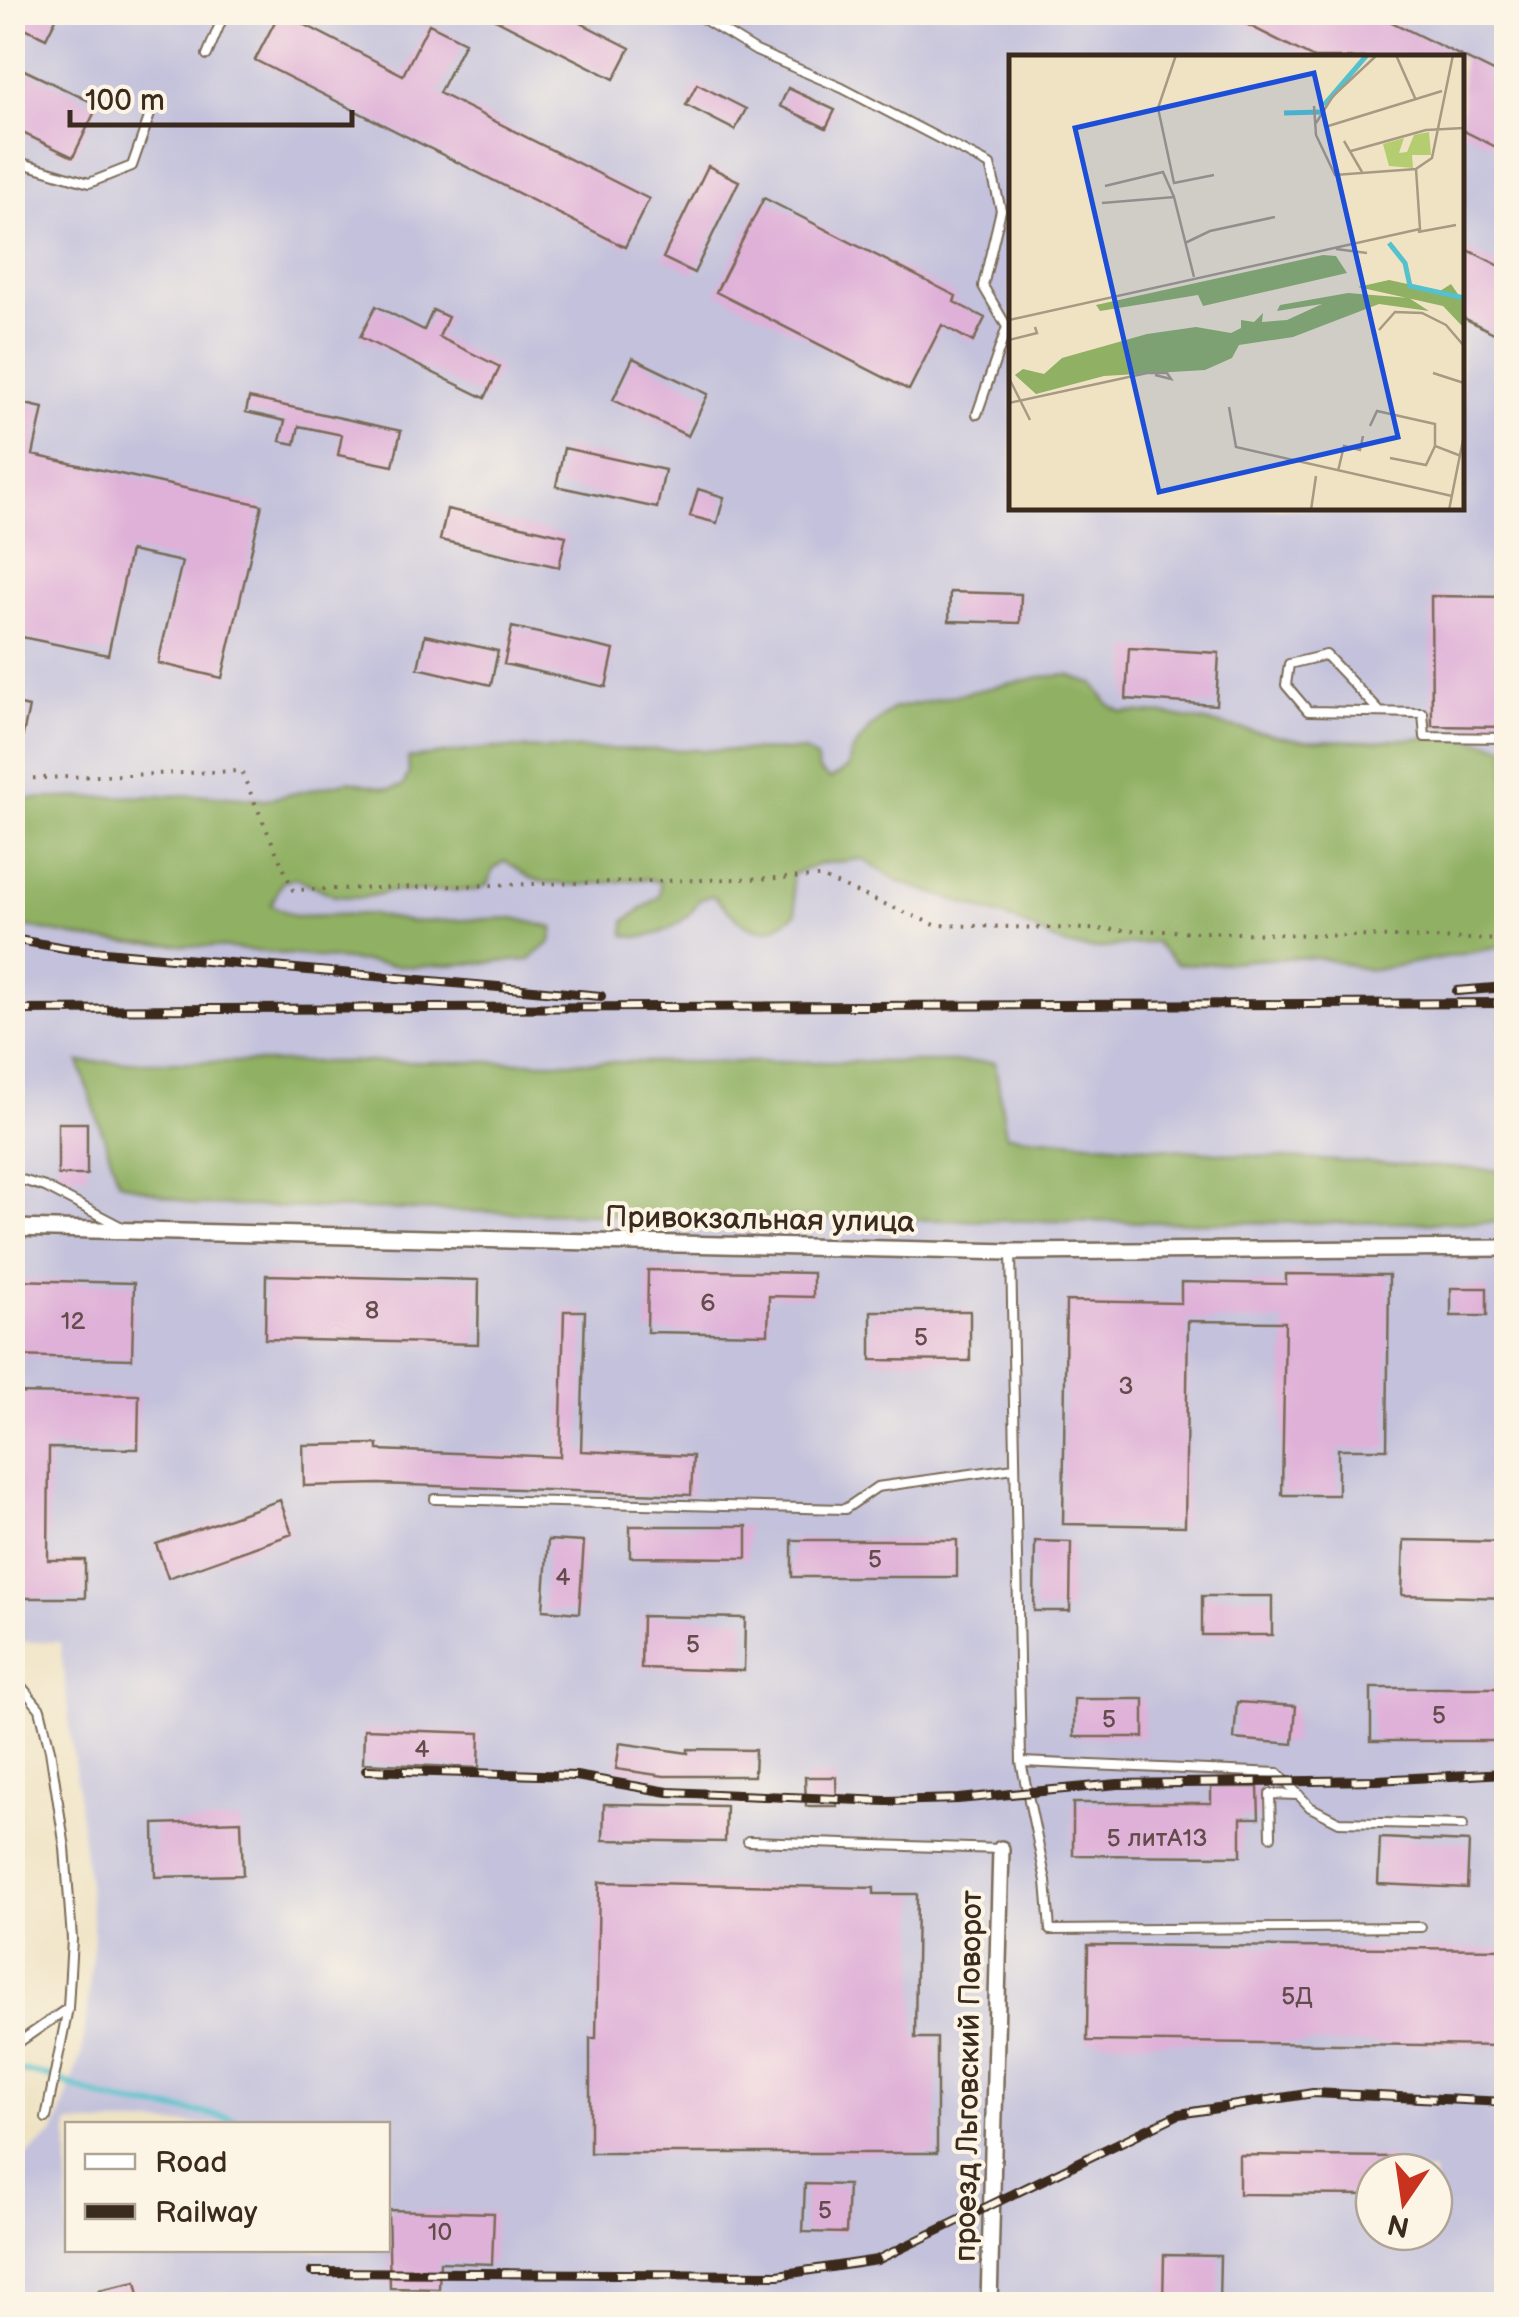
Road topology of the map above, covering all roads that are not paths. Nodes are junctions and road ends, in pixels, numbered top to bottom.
1 (225, 12) edge
2 (326, 12) edge
3 (340, 12) edge
4 (692, 12) edge
5 (207, 55) dead end
6 (154, 103) dead end
7 (12, 160) edge
8 (977, 414) dead end
9 (1380, 712) junction
10 (1506, 738) edge
11 (12, 1178) edge
12 (12, 1228) edge
13 (130, 1231) junction
14 (1506, 1248) edge
15 (1011, 1252) junction
16 (1014, 1468) junction
17 (435, 1499) dead end
18 (12, 1675) edge
19 (1021, 1762) junction
20 (1298, 1794) junction
21 (1463, 1825) dead end
22 (1271, 1836) dead end
23 (748, 1841) dead end
24 (1001, 1849) joint
25 (1421, 1927) dead end
26 (68, 2008) junction
27 (12, 2046) edge
28 (46, 2118) dead end
29 (990, 2304) edge

1 - 5 lane
2 - 3 lane
4 - 8 lane
6 - 7 lane
9 - 9 lane
9 - 10 lane
11 - 13 lane
12 - 13 street, Привокзальная улица
13 - 15 street, Привокзальная улица
14 - 15 street, Привокзальная улица
15 - 16 lane
16 - 17 lane
16 - 19 lane
18 - 26 lane
19 - 20 lane
19 - 25 lane
20 - 21 lane
20 - 22 lane
23 - 24 lane
24 - 29 street, проезд Льговский Поворот
26 - 27 lane
26 - 28 lane

